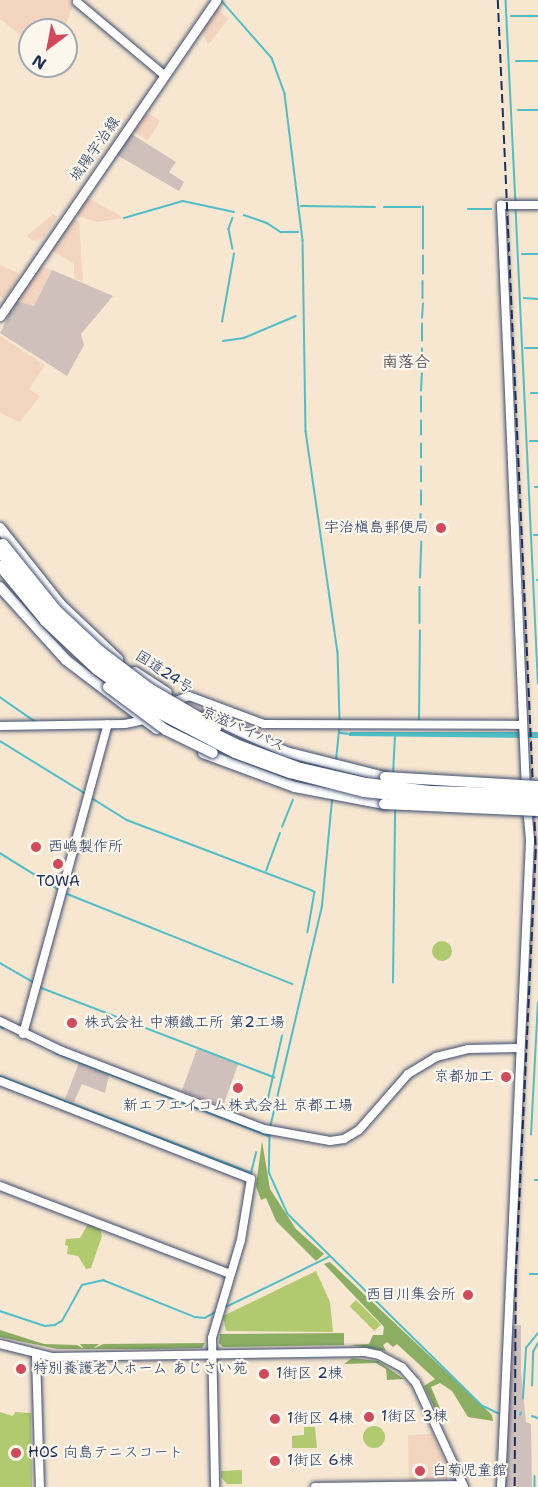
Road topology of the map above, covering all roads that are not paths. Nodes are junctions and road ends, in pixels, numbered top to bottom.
1 (216, 0) edge
2 (77, 2) dead end
3 (164, 75) junction
4 (538, 205) edge
5 (0, 316) edge
6 (0, 528) edge
7 (1, 545) edge
8 (0, 566) edge
9 (0, 579) edge
10 (0, 587) edge
11 (176, 698) junction
12 (145, 721) junction
13 (108, 724) junction
14 (0, 726) edge
15 (523, 733) junction
16 (538, 786) edge
17 (332, 792) junction
18 (538, 794) edge
19 (538, 803) edge
20 (538, 811) edge
21 (0, 1021) edge
22 (23, 1034) junction
23 (519, 1048) junction
24 (0, 1082) edge
25 (0, 1186) edge
26 (230, 1274) junction
27 (0, 1344) edge
28 (36, 1355) junction
29 (213, 1355) junction
30 (463, 1486) edge
31 (40, 1487) edge
32 (215, 1487) edge
33 (315, 1487) edge
34 (501, 1487) edge

1 - 3 main road, 城陽宇治線
2 - 3 street
3 - 5 main road, 城陽宇治線
4 - 15 street
6 - 11 highway, 国道24号
7 - 18 highway, 京滋バイパス, bridge
8 - 17 highway, 京滋バイパス, bridge
9 - 17 highway, bridge
10 - 12 highway
11 - 12 street
11 - 15 street
11 - 16 highway, 国道24号, bridge
12 - 13 street
12 - 17 highway
13 - 14 street
13 - 22 street
15 - 23 street
17 - 19 highway, 京滋バイパス, bridge
17 - 20 highway, bridge
21 - 22 street
22 - 23 street
23 - 34 street
24 - 26 street
25 - 26 street
26 - 29 street
27 - 28 street
28 - 29 street
28 - 31 street
29 - 30 street
29 - 32 street
30 - 33 street

